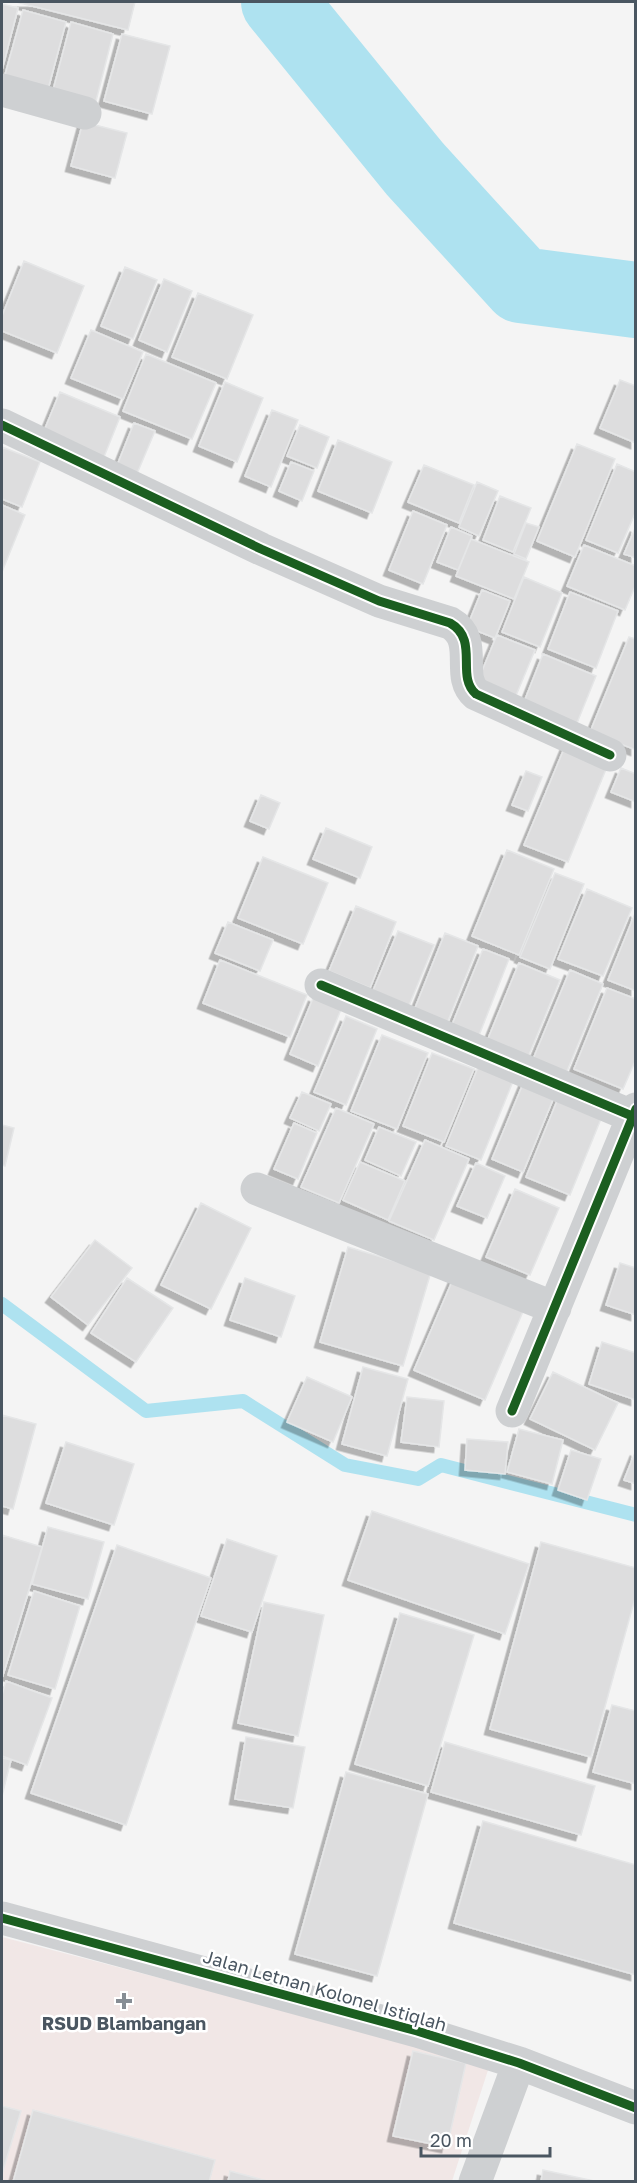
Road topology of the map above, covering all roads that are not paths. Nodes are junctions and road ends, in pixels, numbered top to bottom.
1 (2, 90) edge
2 (85, 113) dead end
3 (2, 425) edge
4 (610, 755) dead end
5 (321, 985) dead end
6 (634, 1112) edge
7 (256, 1189) dead end
8 (555, 1308) junction
9 (512, 1411) dead end
10 (2, 1918) edge
11 (519, 2063) junction
12 (636, 2108) edge
13 (475, 2181) edge

1 - 2 street
3 - 4 street
5 - 6 street
6 - 8 street
7 - 8 street
8 - 9 street
10 - 11 street, Jalan Letnan Kolonel Istiqlah
11 - 12 street, Jalan Letnan Kolonel Istiqlah
11 - 13 street

